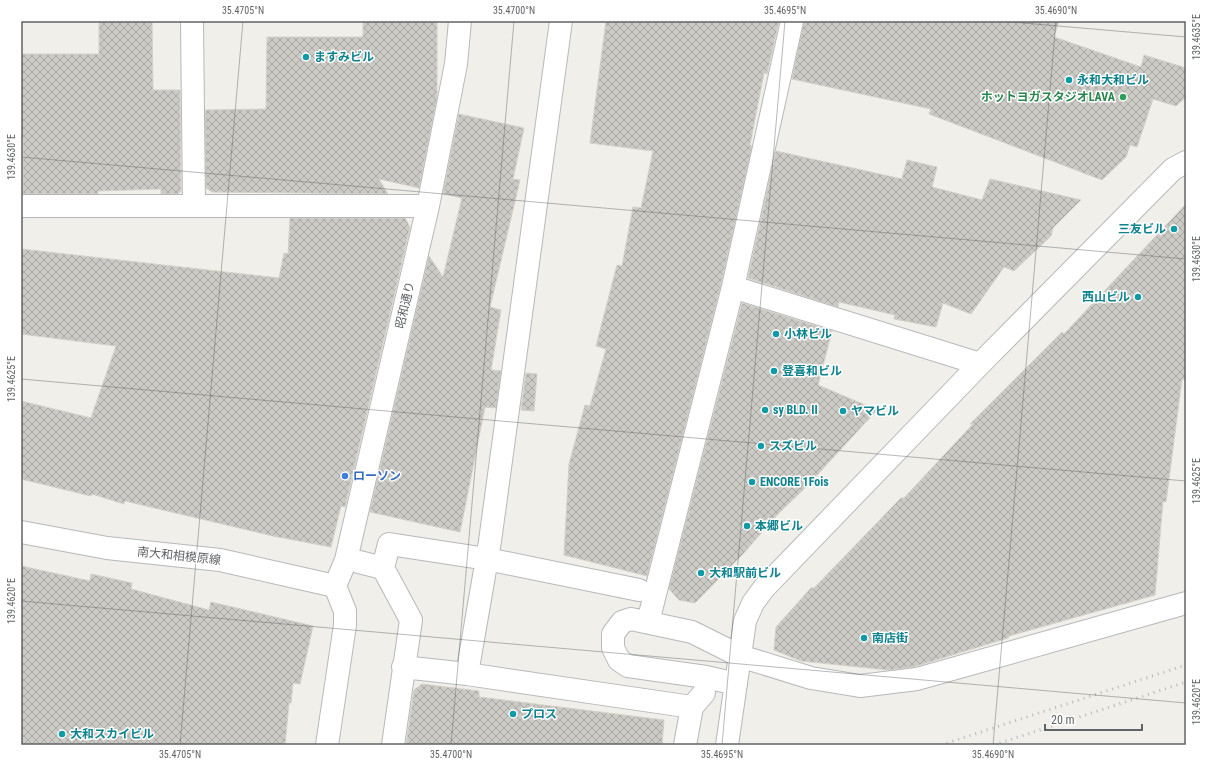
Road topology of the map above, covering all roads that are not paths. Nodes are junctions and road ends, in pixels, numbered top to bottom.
1 (192, 21) edge
2 (460, 21) edge
3 (561, 21) edge
4 (792, 21) edge
5 (1186, 162) edge
6 (21, 206) edge
7 (194, 206) junction
8 (428, 206) junction
9 (733, 287) junction
10 (980, 364) junction
11 (21, 532) edge
12 (487, 559) junction
13 (359, 562) dead end
14 (383, 568) junction
15 (335, 586) junction
16 (639, 590) dead end
17 (1186, 603) edge
18 (648, 622) junction
19 (740, 656) junction
20 (403, 667) junction
21 (467, 674) junction
22 (736, 684) junction
23 (327, 745) edge
24 (392, 745) edge
25 (685, 745) edge
26 (727, 745) edge

1 - 7 street
2 - 8 street, 昭和通り
3 - 12 street
4 - 9 street
5 - 10 street
6 - 7 street
7 - 8 street
8 - 15 street, 昭和通り
9 - 10 street
9 - 18 street
10 - 19 street
11 - 15 street, 南大和相模原線
12 - 14 street
12 - 16 street
12 - 21 street
13 - 14 street
14 - 20 street
15 - 23 street
17 - 19 street
18 - 19 street
18 - 22 street
19 - 22 street
20 - 21 street
20 - 24 street
21 - 25 street
22 - 26 street

